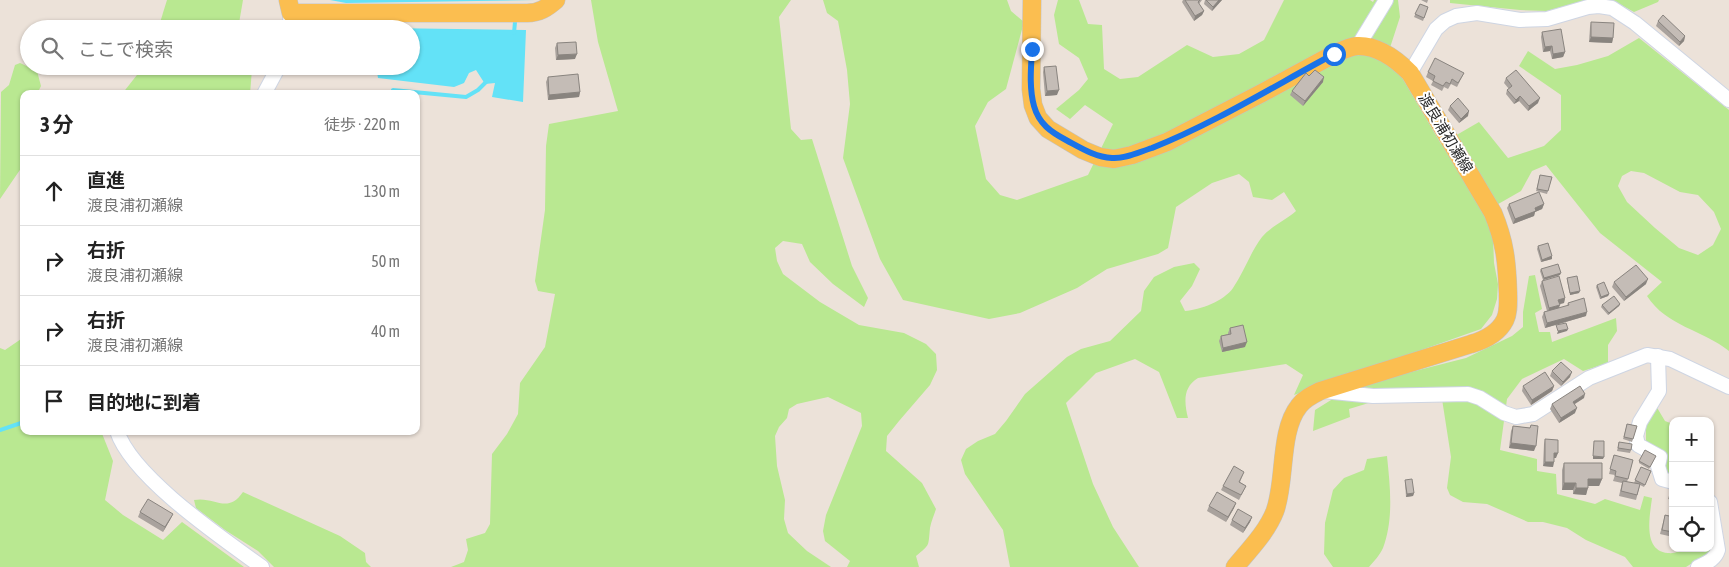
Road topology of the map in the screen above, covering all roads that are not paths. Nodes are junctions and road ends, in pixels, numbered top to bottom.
1 (556, 0) edge
2 (1032, 0) edge
3 (1386, 0) edge
4 (289, 14) edge
5 (1358, 46) junction
6 (1410, 73) junction
7 (274, 75) edge
8 (266, 90) edge
9 (1729, 100) edge
10 (1658, 356) junction
11 (1729, 387) edge
12 (1320, 391) junction
13 (119, 435) edge
14 (1669, 481) edge
15 (1711, 507) edge
16 (262, 567) edge
17 (1235, 567) edge
18 (1698, 567) edge

1 - 4 main road
2 - 5 main road
3 - 5 street
5 - 6 main road, 渡良浦初瀬線
6 - 9 street
6 - 12 main road, 渡良浦初瀬線
7 - 8 street
10 - 11 street
10 - 12 street
10 - 14 street
12 - 17 main road, 渡良浦初瀬線
13 - 16 street
15 - 18 street

